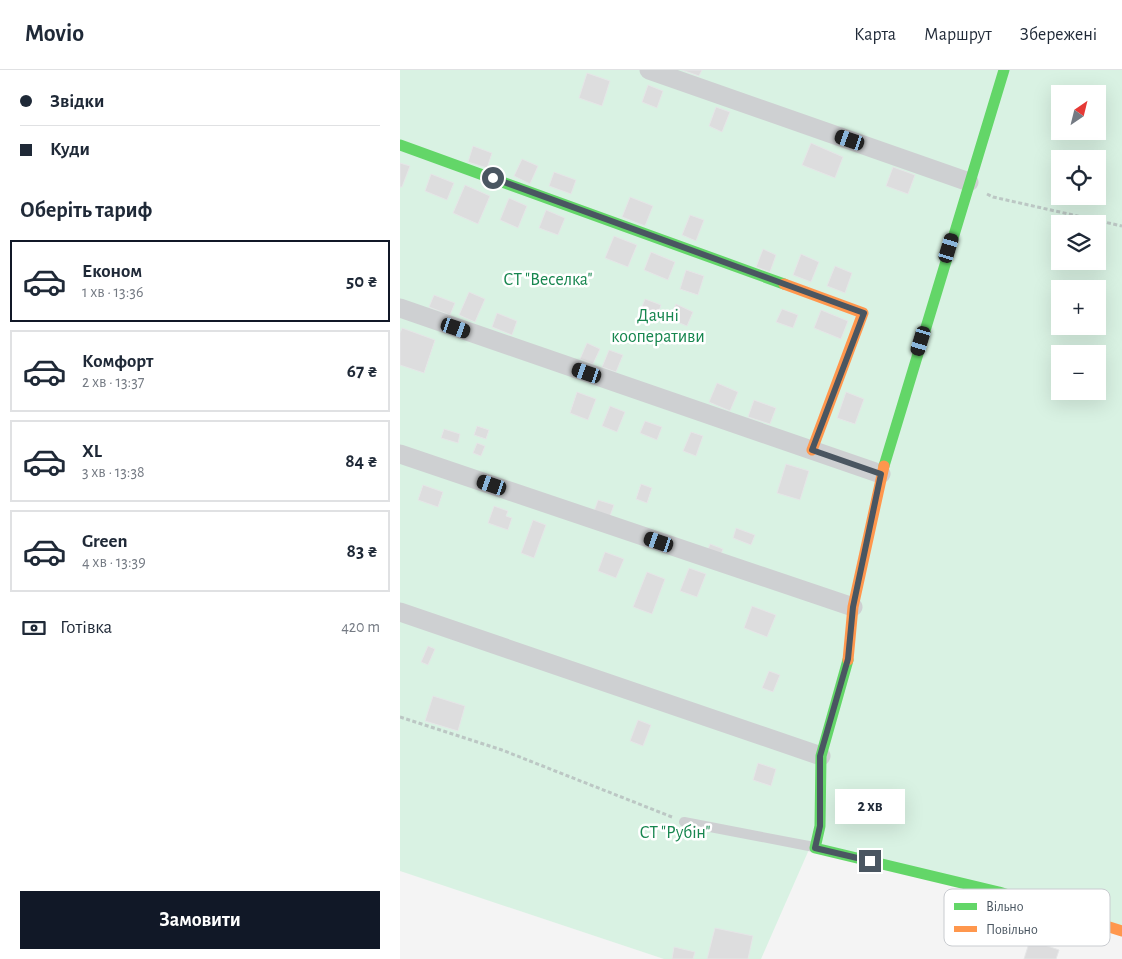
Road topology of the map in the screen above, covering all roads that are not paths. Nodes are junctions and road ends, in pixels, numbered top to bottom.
1 (649, 70) edge
2 (1004, 70) edge
3 (400, 145) edge
4 (969, 182) junction
5 (400, 308) edge
6 (812, 450) junction
7 (400, 454) edge
8 (881, 474) junction
9 (853, 607) junction
10 (400, 612) edge
11 (820, 756) junction
12 (684, 822) road end
13 (815, 848) junction
14 (986, 889) edge
15 (1110, 928) edge
16 (1122, 932) edge

1 - 4 street
2 - 4 street
3 - 6 street
4 - 8 street
5 - 6 street
6 - 8 street
7 - 9 street
8 - 9 street
9 - 11 street
10 - 11 street
11 - 13 street
12 - 13 lane
13 - 14 street
15 - 16 street

